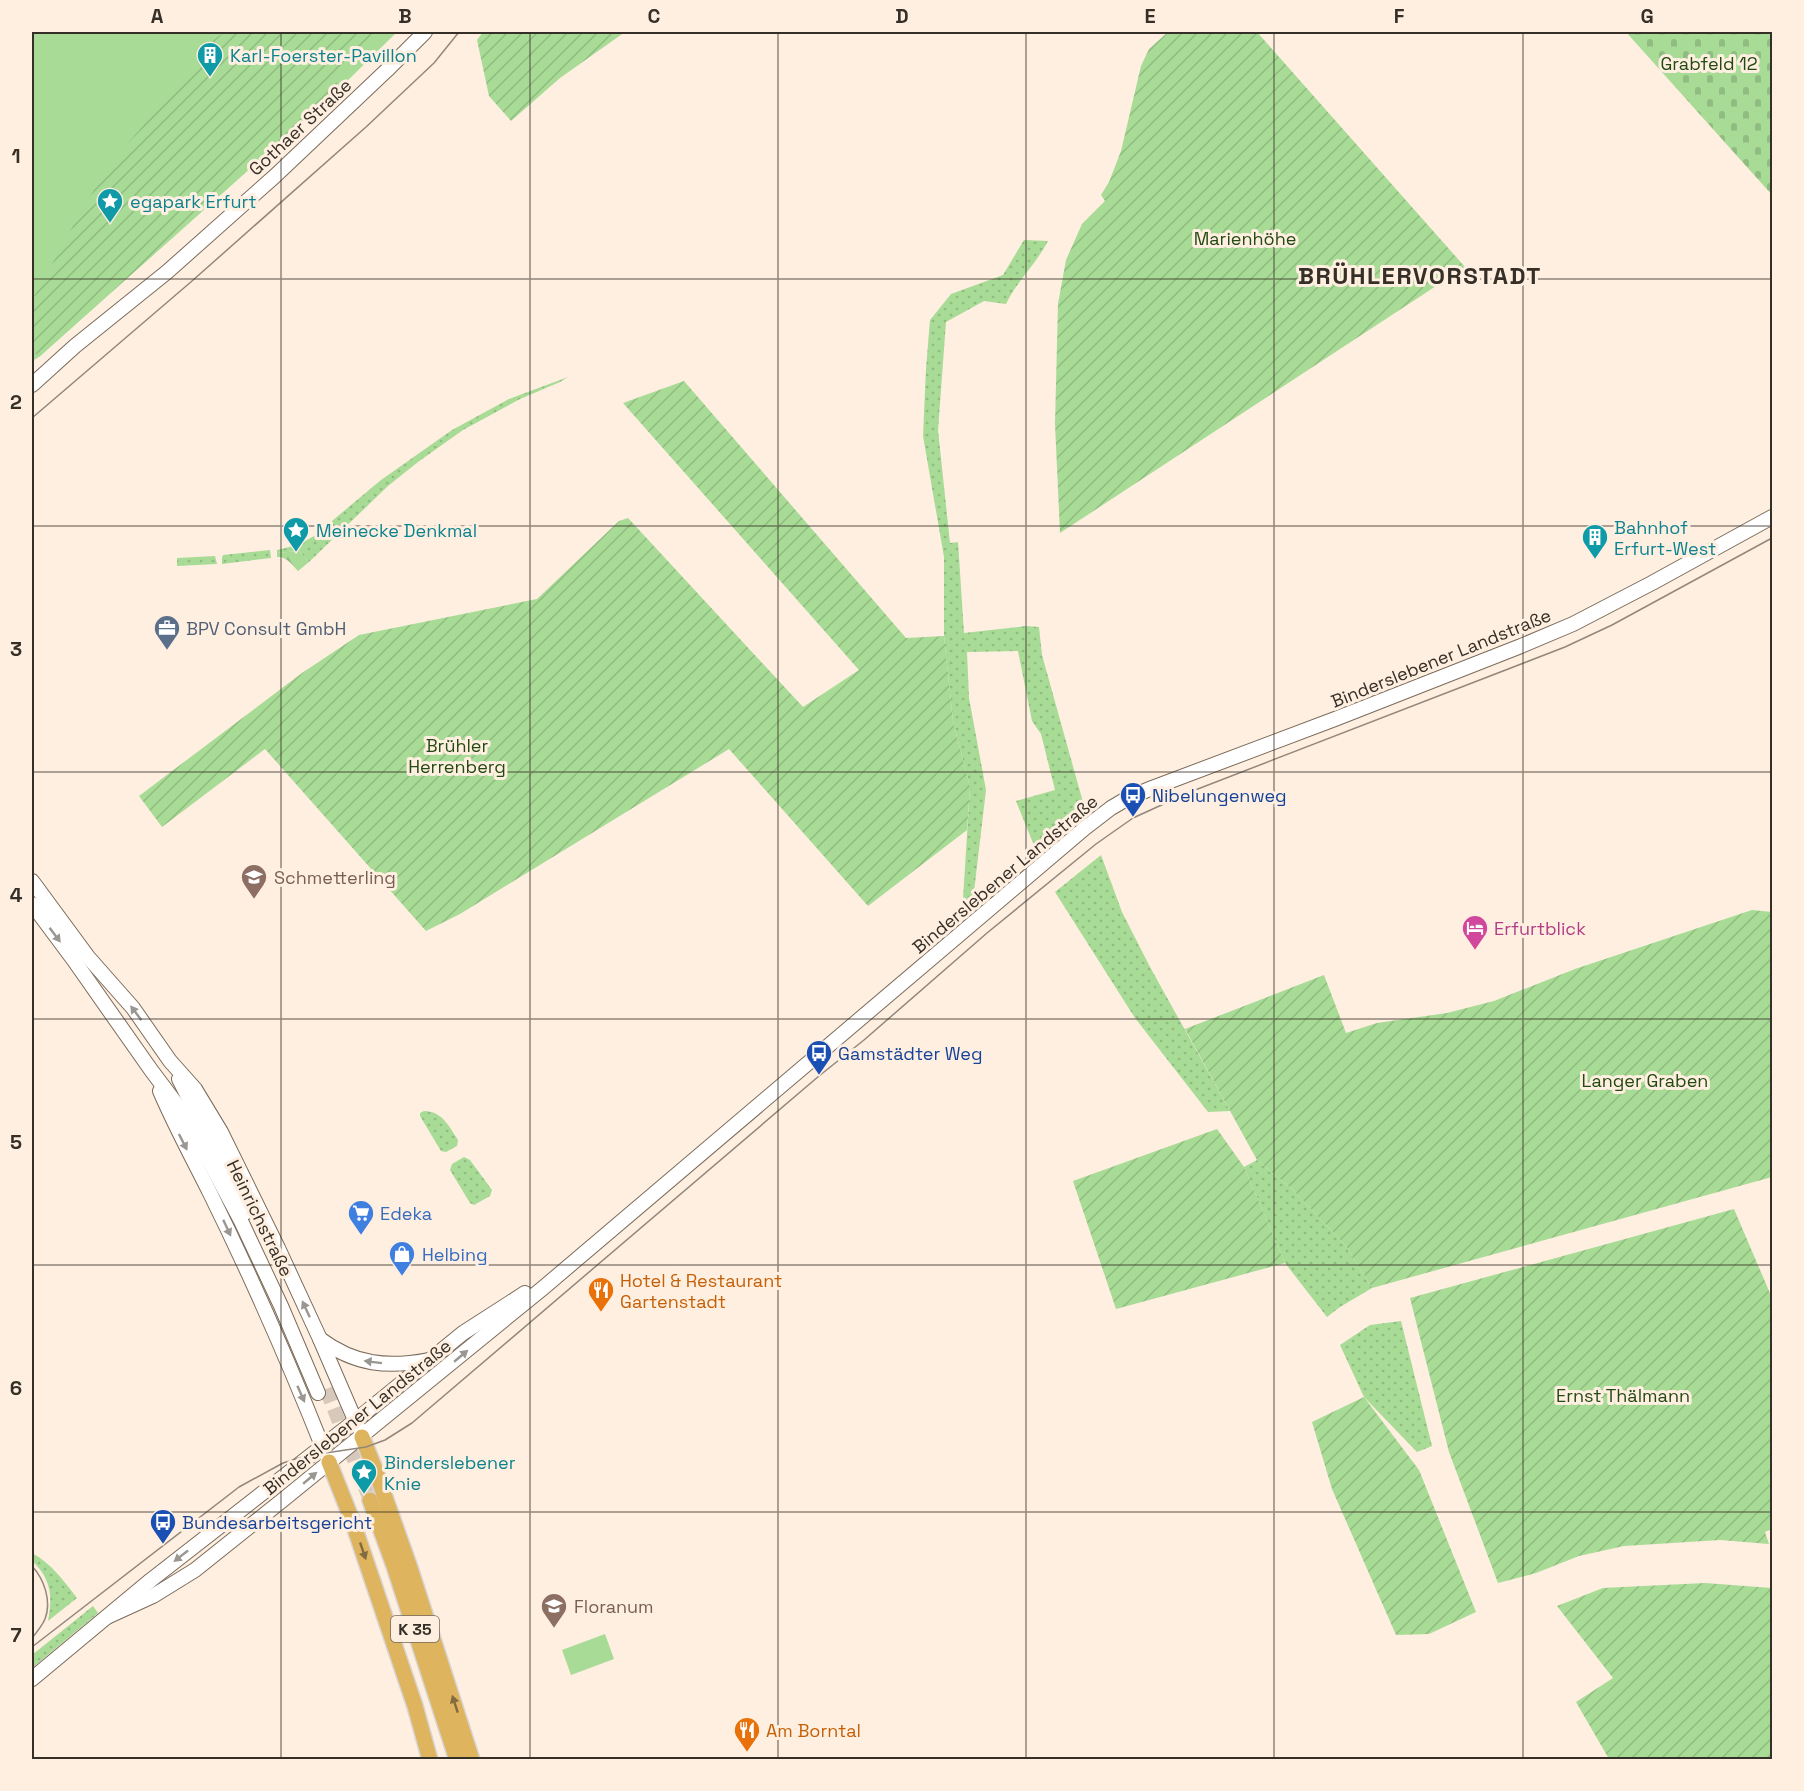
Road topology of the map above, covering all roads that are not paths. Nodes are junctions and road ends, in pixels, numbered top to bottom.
1 (425, 32) edge
2 (32, 385) edge
3 (1773, 517) edge
4 (32, 881) edge
5 (32, 904) edge
6 (170, 1061) junction
7 (151, 1070) junction
8 (561, 1272) junction
9 (320, 1340) junction
10 (431, 1359) junction
11 (355, 1421) junction
12 (362, 1437) junction
13 (322, 1446) junction
14 (329, 1462) junction
15 (107, 1617) junction
16 (32, 1679) edge
17 (430, 1760) edge
18 (447, 1760) edge
19 (457, 1760) edge
20 (472, 1760) edge

1 - 2 main road, Gothaer Straße
3 - 8 main road, Binderslebener Landstraße
6 -> 4 main road, Heinrichstraße / K 35
5 -> 7 main road, Heinrichstraße / K 35
6 - 7 main road, Heinrichstraße / K 35
9 -> 6 main road, Heinrichstraße / K 35
7 -> 13 main road, Heinrichstraße / K 35
8 - 10 main road, Binderslebener Landstraße
12 -> 8 main road, Binderslebener Landstraße
10 -> 9 main road
9 - 11 main road, Heinrichstraße / K 35
10 - 11 main road, Binderslebener Landstraße
11 - 12 main road, Heinrichstraße / K 35
11 - 13 main road, Binderslebener Landstraße
12 - 14 main road, Binderslebener Landstraße
20 -> 12 highway, K 35
13 - 14 main road, Heinrichstraße / K 35
13 -> 15 main road, Binderslebener Landstraße
15 -> 14 main road, Binderslebener Landstraße
14 -> 17 highway, K 35
15 - 16 main road, Binderslebener Landstraße
18 - 19 highway, K 35

